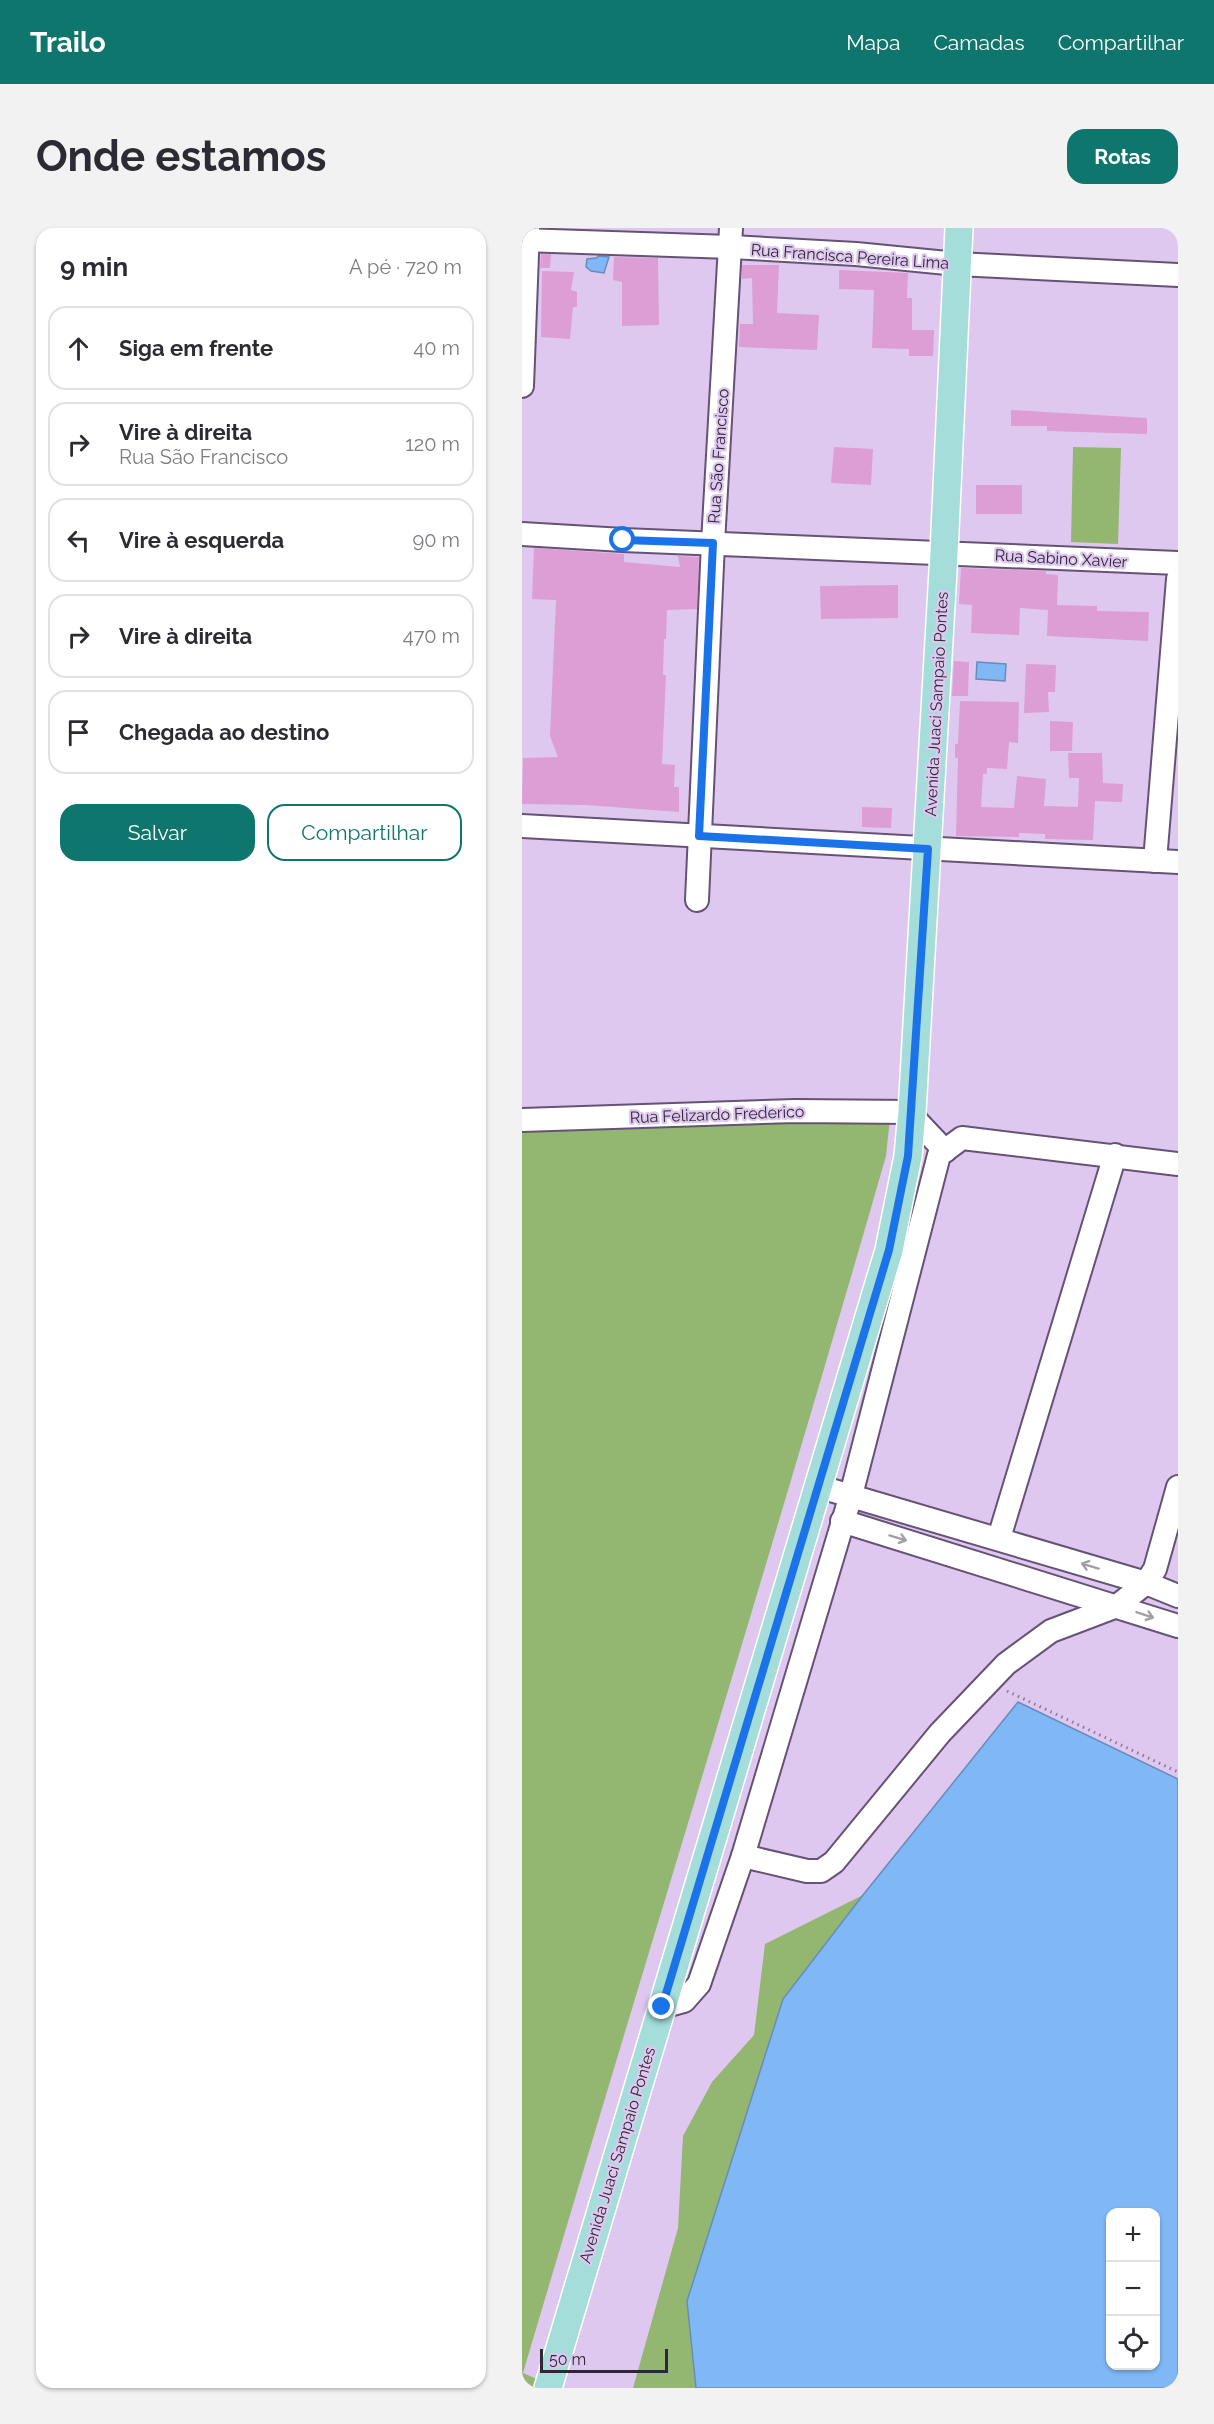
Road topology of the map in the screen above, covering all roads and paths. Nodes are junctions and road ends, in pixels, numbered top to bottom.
1 (959, 228) edge
2 (526, 236) edge
3 (731, 237) edge
4 (957, 264) junction
5 (1178, 276) edge
6 (522, 386) edge
7 (522, 534) edge
8 (713, 543) junction
9 (944, 553) junction
10 (1178, 563) edge
11 (1178, 579) edge
12 (522, 826) edge
13 (699, 836) junction
14 (928, 849) junction
15 (1155, 861) junction
16 (1178, 862) edge
17 (697, 900) dead end
18 (912, 1114) junction
19 (522, 1120) edge
20 (945, 1151) junction
21 (1115, 1155) junction
22 (1178, 1164) edge
23 (817, 1486) junction
24 (1178, 1487) edge
25 (850, 1495) junction
26 (842, 1521) junction
27 (999, 1538) junction
28 (1146, 1583) junction
29 (1178, 1596) edge
30 (1117, 1606) junction
31 (1178, 1626) edge
32 (989, 1682) junction
33 (1178, 1772) edge
34 (743, 1856) junction
35 (662, 2007) junction
36 (548, 2388) edge

1 - 4 main road, Avenida Juaci Sampaio Pontes
2 - 3 street, Rua Francisca Pereira Lima
2 - 6 street
3 - 4 street, Rua Francisca Pereira Lima
3 - 8 street, Rua São Francisco
4 - 5 street, Rua Francisca Pereira Lima
4 - 9 main road, Avenida Juaci Sampaio Pontes
7 - 8 street, Rua Sabino Xavier
8 - 9 street, Rua Sabino Xavier
8 - 13 street, Rua São Francisco
9 - 10 street, Rua Sabino Xavier
9 - 14 main road, Avenida Juaci Sampaio Pontes
11 - 15 street
12 - 13 street
13 - 14 street
13 - 17 street, Rua São Francisco
14 - 15 street
14 - 18 main road, Avenida Juaci Sampaio Pontes
15 - 16 street
18 - 19 street, Rua Felizardo Frederico
18 - 20 street
18 - 23 main road, Avenida Juaci Sampaio Pontes
20 - 21 street
20 - 25 street
21 - 22 street
21 - 27 street
23 - 25 street
23 - 35 main road, Avenida Juaci Sampaio Pontes
24 - 28 street
25 - 26 street
25 - 27 street
26 -> 30 street
26 - 34 street
28 -> 27 street
28 - 29 street
28 - 30 street
30 -> 31 street
30 - 32 street
32 - 33 path
32 - 34 street
34 - 35 street
35 - 36 main road, Avenida Juaci Sampaio Pontes

